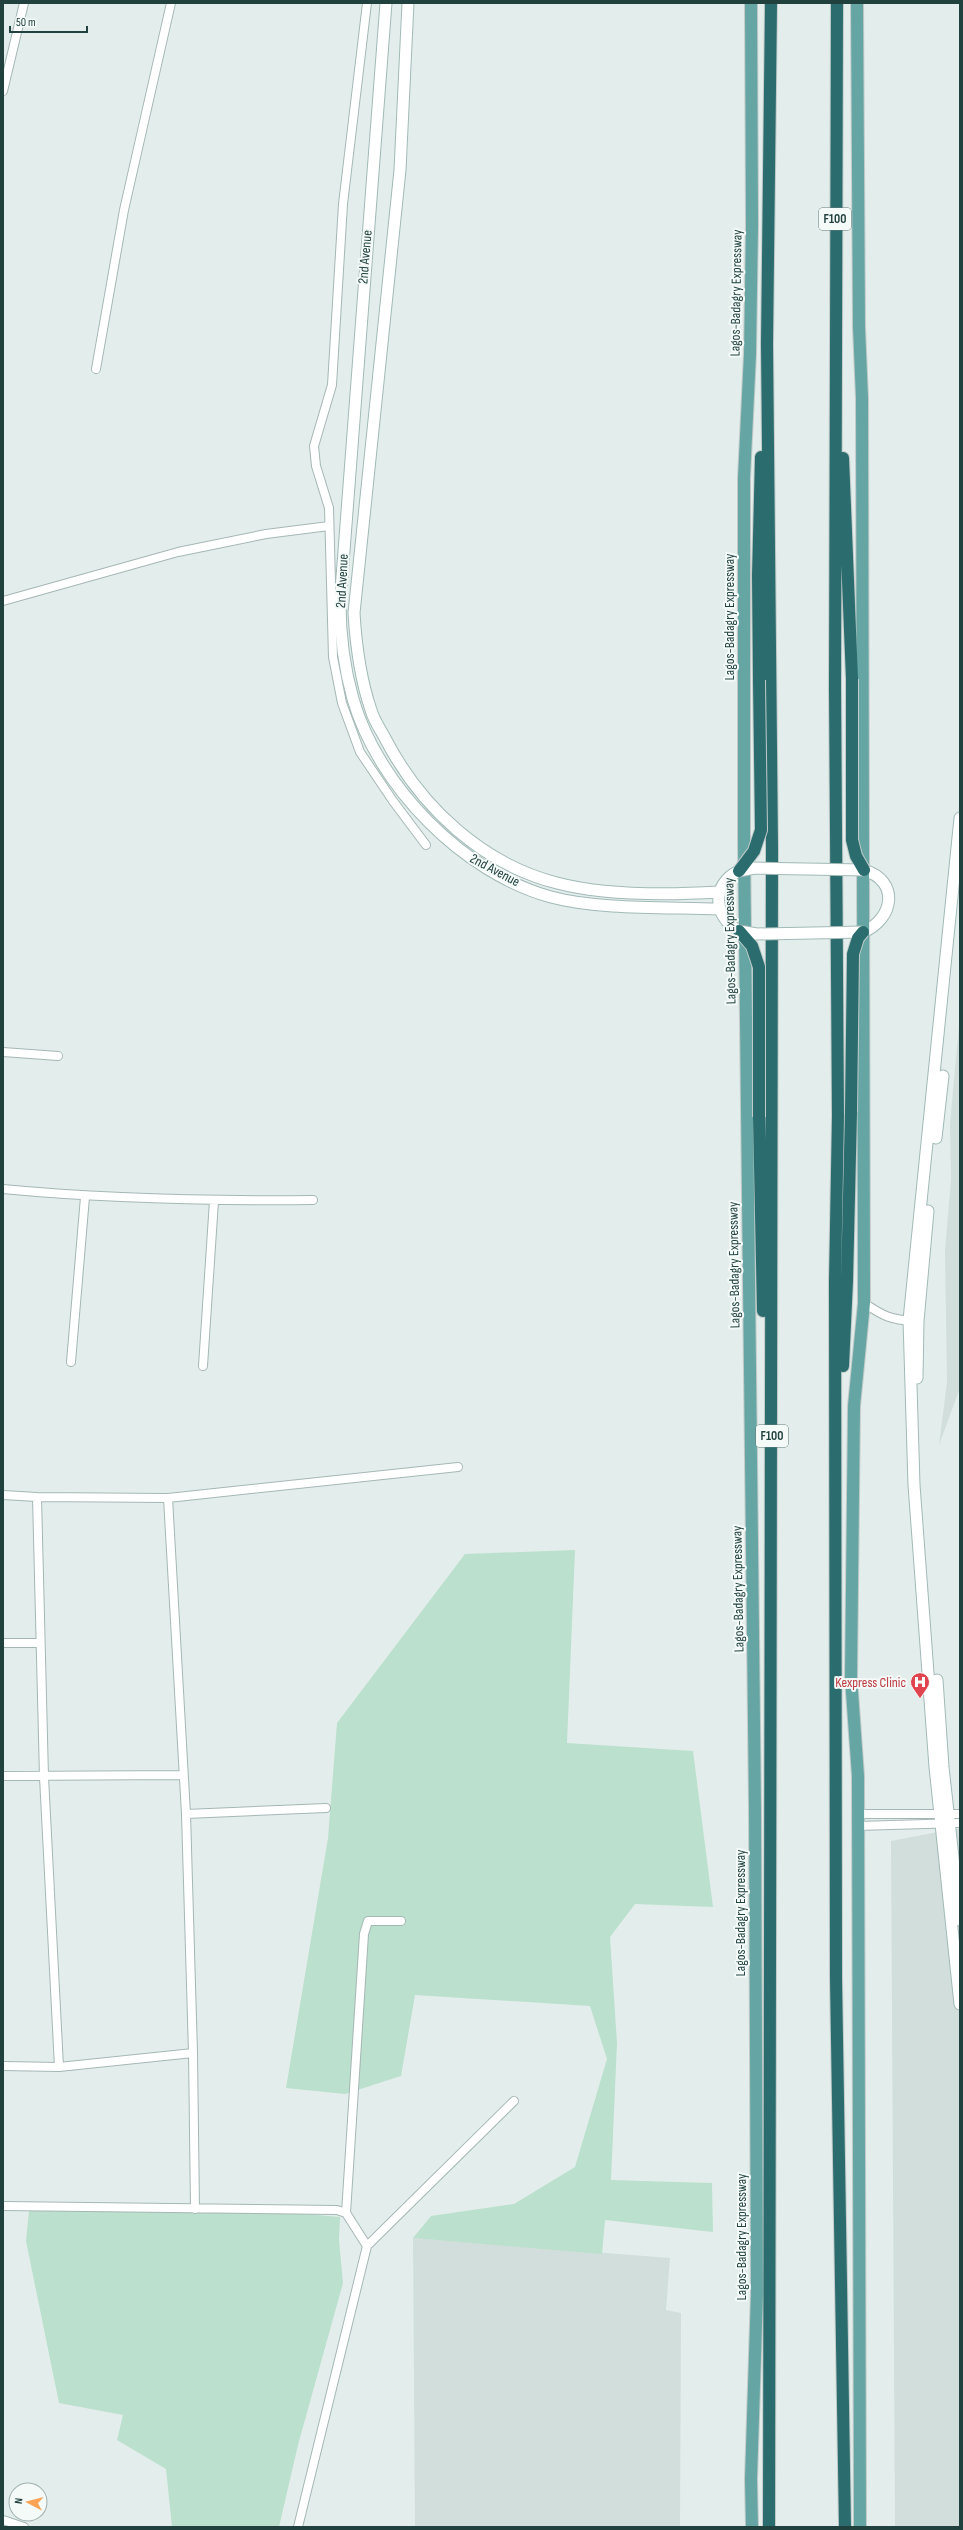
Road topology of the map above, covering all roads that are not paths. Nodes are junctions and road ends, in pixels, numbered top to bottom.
1 (24, 3) edge
2 (170, 3) edge
3 (367, 3) edge
4 (386, 3) edge
5 (408, 3) edge
6 (751, 3) edge
7 (771, 3) edge
8 (837, 3) edge
9 (857, 3) edge
10 (3, 91) edge
11 (767, 344) junction
12 (836, 363) junction
13 (96, 369) dead end
14 (329, 526) junction
15 (3, 601) edge
16 (960, 818) edge
17 (426, 846) dead end
18 (864, 870) junction
19 (739, 871) junction
20 (719, 892) junction
21 (960, 893) edge
22 (719, 909) junction
23 (739, 931) junction
24 (863, 932) junction
25 (3, 1052) edge
26 (58, 1056) dead end
27 (3, 1189) edge
28 (85, 1197) junction
29 (314, 1200) dead end
30 (214, 1201) junction
31 (864, 1303) junction
32 (914, 1321) junction
33 (71, 1362) dead end
34 (203, 1366) dead end
35 (458, 1468) dead end
36 (835, 1490) junction
37 (3, 1495) edge
38 (37, 1498) junction
39 (168, 1498) junction
40 (772, 1513) junction
41 (3, 1643) edge
42 (40, 1644) junction
43 (183, 1775) junction
44 (3, 1776) edge
45 (44, 1776) junction
46 (326, 1808) dead end
47 (186, 1814) junction
48 (950, 1818) edge
49 (857, 1820) junction
50 (960, 1920) edge
51 (401, 1921) dead end
52 (960, 2004) edge
53 (193, 2053) junction
54 (3, 2066) edge
55 (58, 2068) junction
56 (514, 2101) dead end
57 (3, 2206) edge
58 (195, 2209) junction
59 (346, 2213) junction
60 (367, 2246) junction
61 (3, 2520) edge
62 (24, 2527) edge
63 (298, 2527) edge
64 (752, 2527) edge
65 (769, 2527) edge
66 (845, 2527) edge
67 (860, 2527) edge

1 - 10 street
2 - 13 street
3 - 14 street
4 - 22 street, 2nd Avenue
5 - 20 street, 2nd Avenue
6 - 64 main road, Lagos-Badagry Expressway
7 - 11 highway, Lagos-Badagry Expressway / F100
8 - 12 highway, F100
9 - 31 main road
11 - 19 highway, bridge
11 - 40 highway, Lagos-Badagry Expressway / F100
12 - 18 highway, bridge
12 - 36 highway, F100
14 - 15 street
14 - 17 street
16 - 32 street
18 - 19 street, bridge
18 - 24 street
19 - 20 street
20 - 22 street
21 - 32 street
22 - 23 street
23 - 24 street, bridge
23 - 40 highway, bridge
24 - 36 highway, bridge
25 - 26 street
27 - 28 street
28 - 30 street
28 - 33 street
29 - 30 street
30 - 34 street
31 - 32 street
31 - 49 main road
32 - 48 street
35 - 39 street
36 - 66 highway, F100
37 - 38 street
38 - 39 street
38 - 42 street
39 - 43 street
40 - 65 highway, Lagos-Badagry Expressway / F100
41 - 42 street
42 - 45 street
43 - 45 street
43 - 47 street
44 - 45 street
45 - 55 street
46 - 47 street
47 - 53 street
48 - 49 street
48 - 49 street
48 - 50 street
48 - 52 street
49 - 67 main road
51 - 59 street
53 - 55 street
53 - 58 street
54 - 55 street
56 - 60 street
57 - 58 street
58 - 59 street
59 - 60 street
60 - 63 street
61 - 62 street

